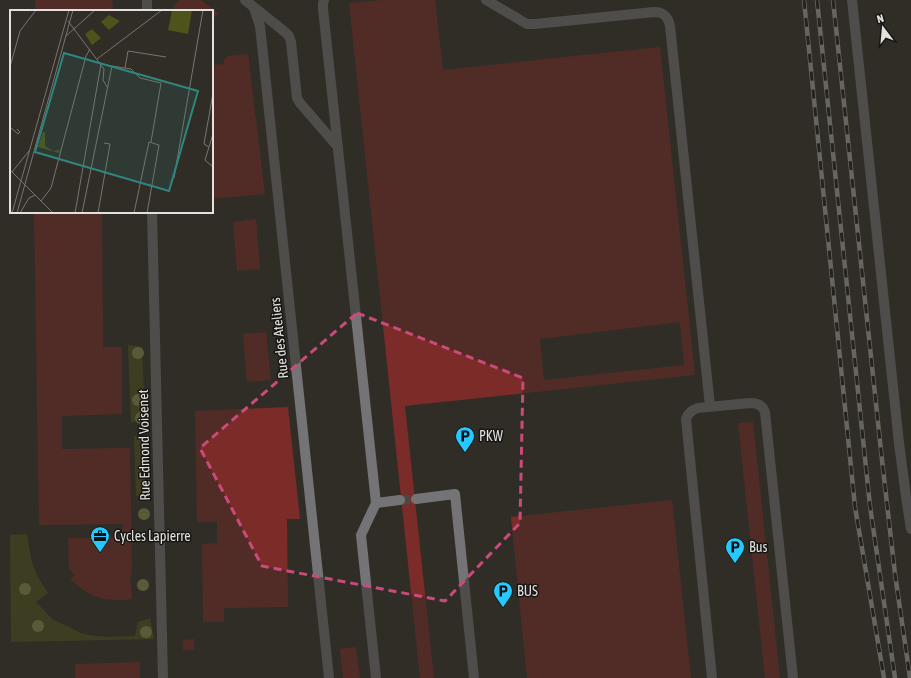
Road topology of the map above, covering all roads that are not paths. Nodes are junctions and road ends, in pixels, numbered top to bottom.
1 (245, 0) edge
2 (324, 0) edge
3 (486, 0) edge
4 (852, 0) edge
5 (254, 8) junction
6 (338, 147) junction
7 (152, 213) edge
8 (710, 406) junction
9 (416, 499) tunnel mouth
10 (400, 500) tunnel mouth
11 (376, 503) junction
12 (911, 529) edge
13 (163, 678) edge
14 (329, 678) edge
15 (376, 678) edge
16 (474, 678) edge
17 (712, 678) edge
18 (793, 678) edge

1 - 5 street
2 - 6 street
3 - 8 street
4 - 12 street
5 - 6 street
5 - 14 street, Rue des Ateliers
6 - 11 street
7 - 13 street, Rue Edmond Voisenet
8 - 17 street
8 - 18 street
9 - 16 street
10 - 11 street
11 - 15 street

